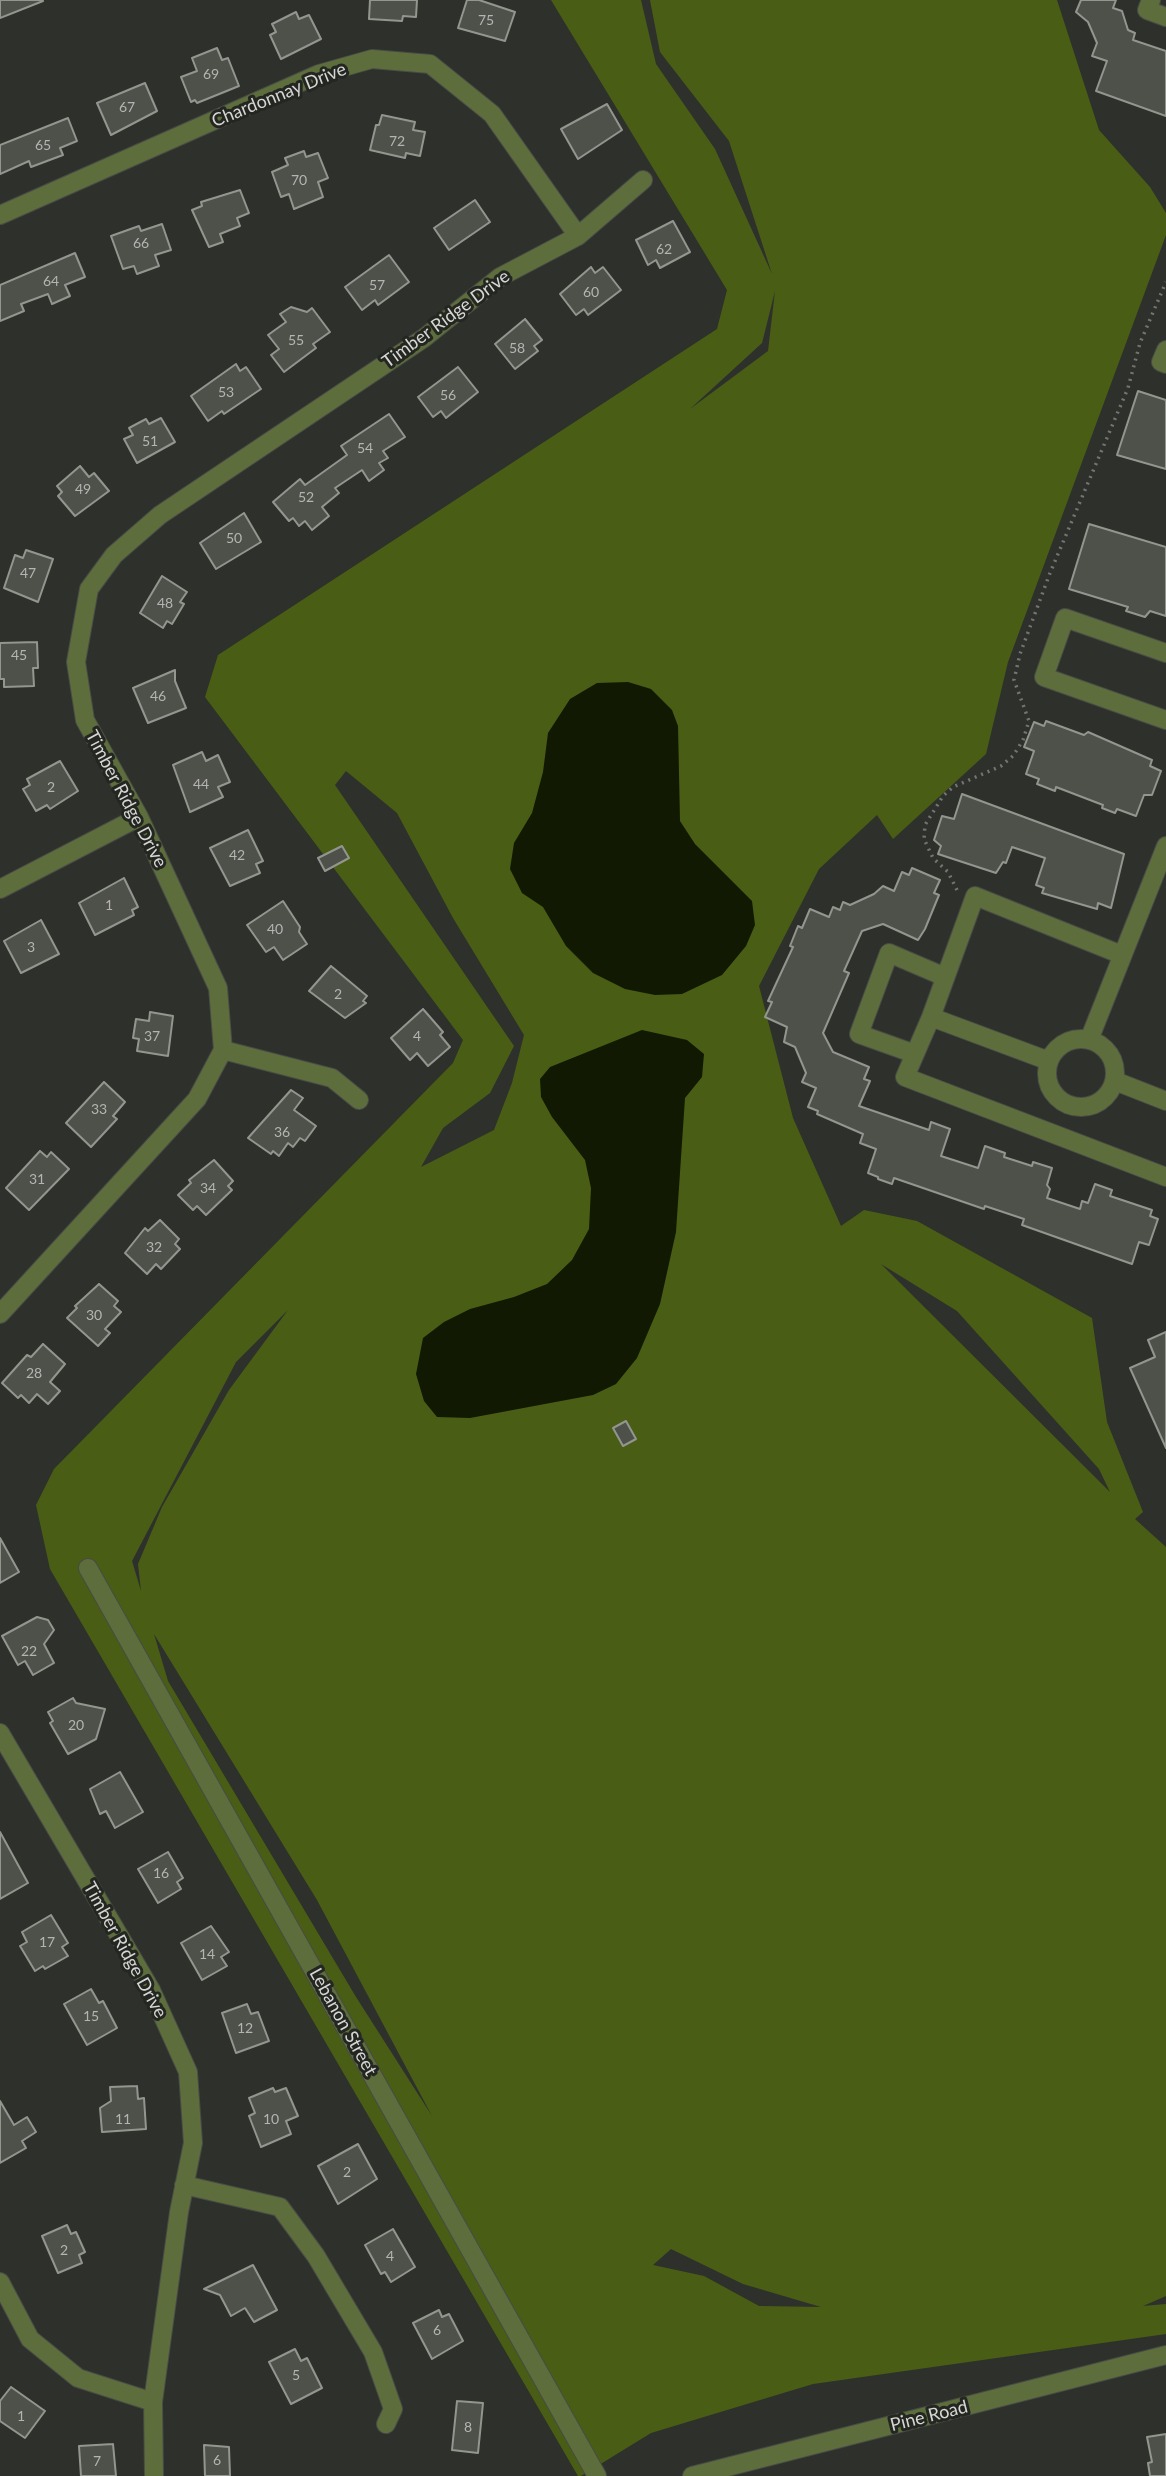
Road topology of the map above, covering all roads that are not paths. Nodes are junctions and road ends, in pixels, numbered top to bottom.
1 (1151, 0) edge
2 (1166, 17) edge
3 (643, 180) dead end
4 (0, 215) edge
5 (578, 236) junction
6 (1166, 350) edge
7 (1166, 364) edge
8 (1166, 653) edge
9 (1166, 720) edge
10 (139, 817) junction
11 (1165, 852) edge
12 (0, 889) edge
13 (1122, 955) junction
14 (945, 977) junction
15 (931, 1017) junction
16 (1089, 1040) junction
17 (223, 1050) junction
18 (915, 1054) junction
19 (1049, 1061) junction
20 (1115, 1081) junction
21 (359, 1100) dead end
22 (1166, 1101) edge
23 (1166, 1177) edge
24 (0, 1314) edge
25 (88, 1568) dead end
26 (0, 1733) edge
27 (184, 2185) junction
28 (0, 2282) edge
29 (1166, 2355) edge
30 (153, 2402) junction
31 (386, 2424) dead end
32 (154, 2476) edge
33 (597, 2476) edge
34 (692, 2476) edge

1 - 2 street
3 - 5 street, Timber Ridge Drive
4 - 5 street, Chardonnay Drive
5 - 10 street, Timber Ridge Drive
6 - 7 street
8 - 9 street
10 - 12 street
10 - 17 street, Timber Ridge Drive
11 - 13 street
13 - 14 street
13 - 16 street
14 - 15 street
14 - 18 street
15 - 18 street
15 - 19 street
16 - 19 street
16 - 20 street
17 - 21 street
17 - 24 street
18 - 23 street
19 - 20 street
20 - 22 street
25 - 33 street, Lebanon Street
26 - 27 street, Timber Ridge Drive
27 - 30 street, Timber Ridge Drive
27 - 31 street
28 - 30 street
29 - 34 street, Pine Road
30 - 32 street, Timber Ridge Drive

